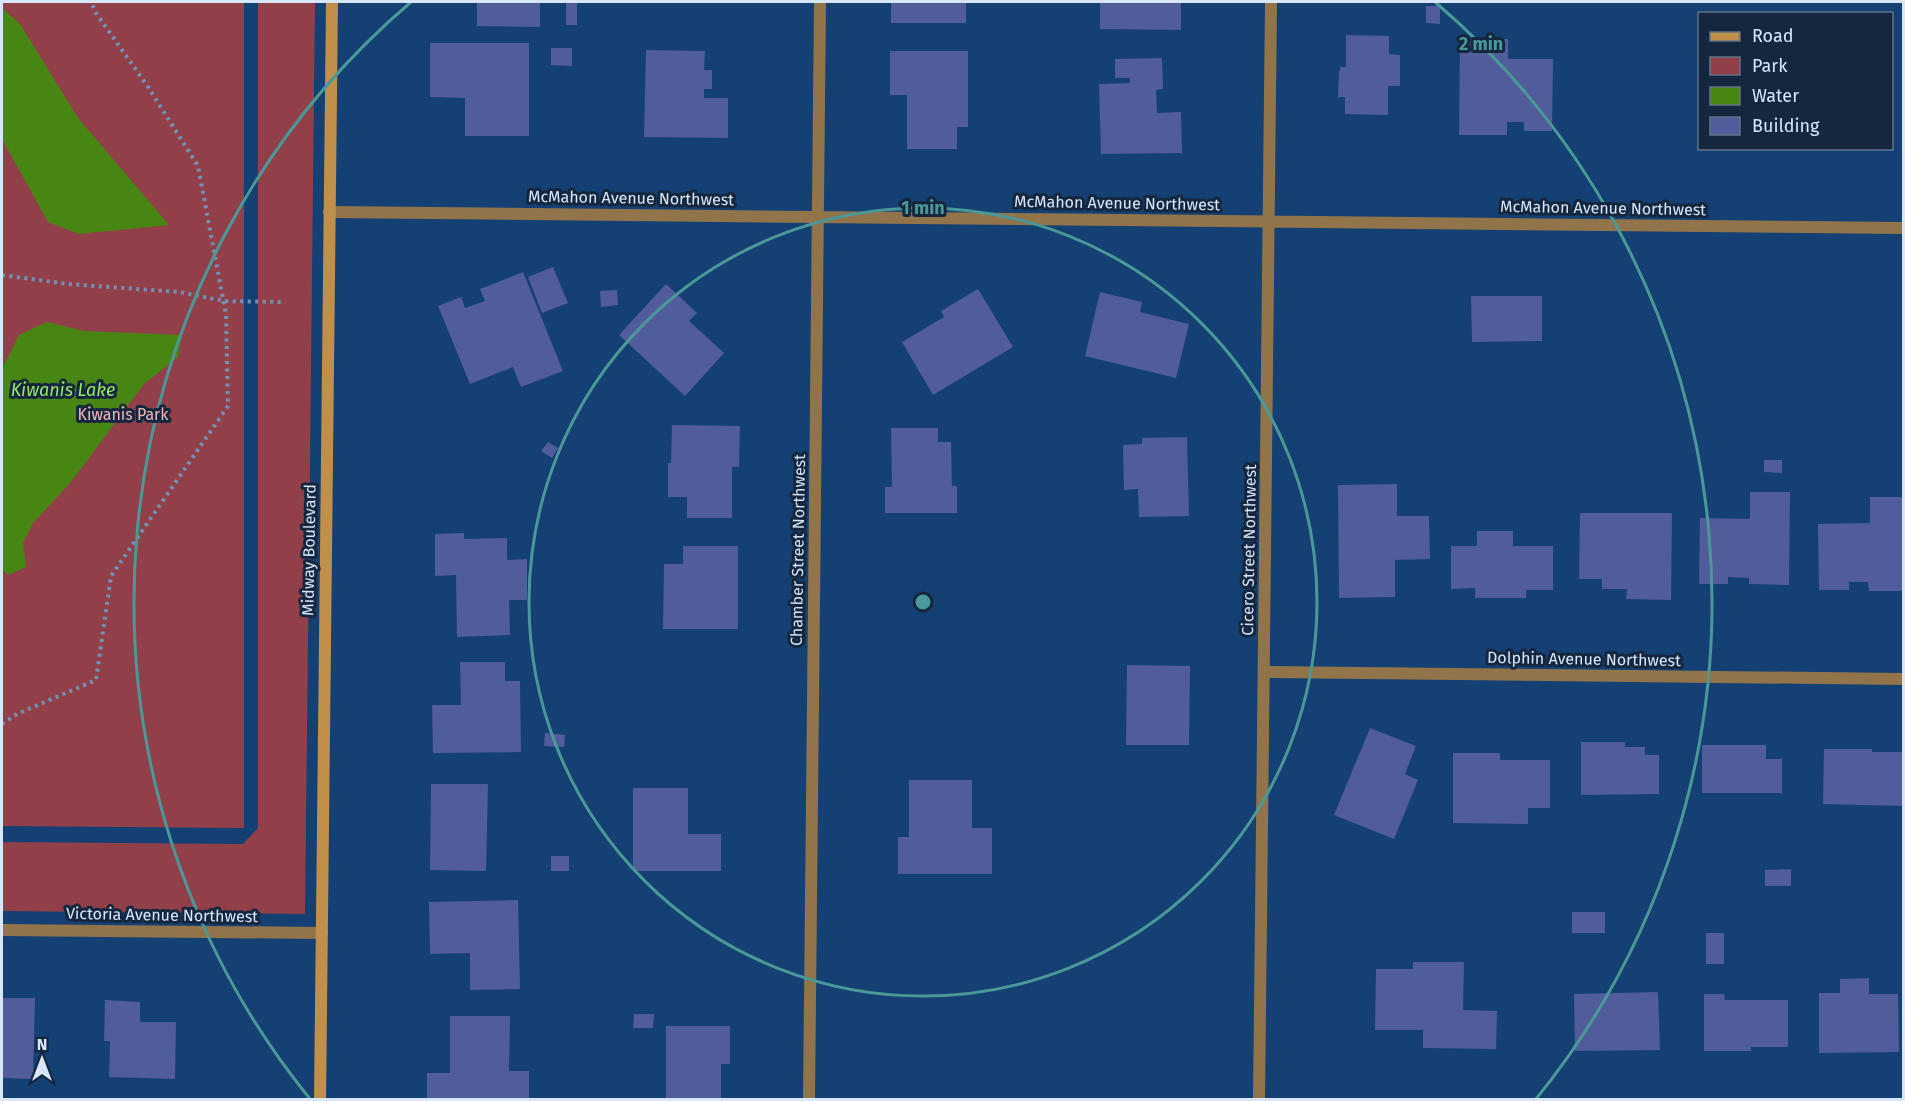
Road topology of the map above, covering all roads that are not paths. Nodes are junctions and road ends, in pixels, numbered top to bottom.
1 (332, 2) edge
2 (820, 2) edge
3 (1271, 2) edge
4 (329, 212) junction
5 (818, 217) junction
6 (1269, 221) junction
7 (1904, 228) edge
8 (1264, 672) junction
9 (1904, 679) edge
10 (2, 930) edge
11 (322, 933) junction
12 (320, 1100) edge
13 (809, 1100) edge
14 (1259, 1100) edge

1 - 4 street, Midway Boulevard
2 - 5 street, Chamber Street Northwest
3 - 6 street, Cicero Street Northwest
4 - 5 street, McMahon Avenue Northwest
4 - 11 street, Midway Boulevard
5 - 6 street, McMahon Avenue Northwest
5 - 13 street, Chamber Street Northwest
6 - 7 street, McMahon Avenue Northwest
6 - 8 street, Cicero Street Northwest
8 - 9 street, Dolphin Avenue Northwest
8 - 14 street, Cicero Street Northwest
10 - 11 street, Victoria Avenue Northwest
11 - 12 street, Midway Boulevard

